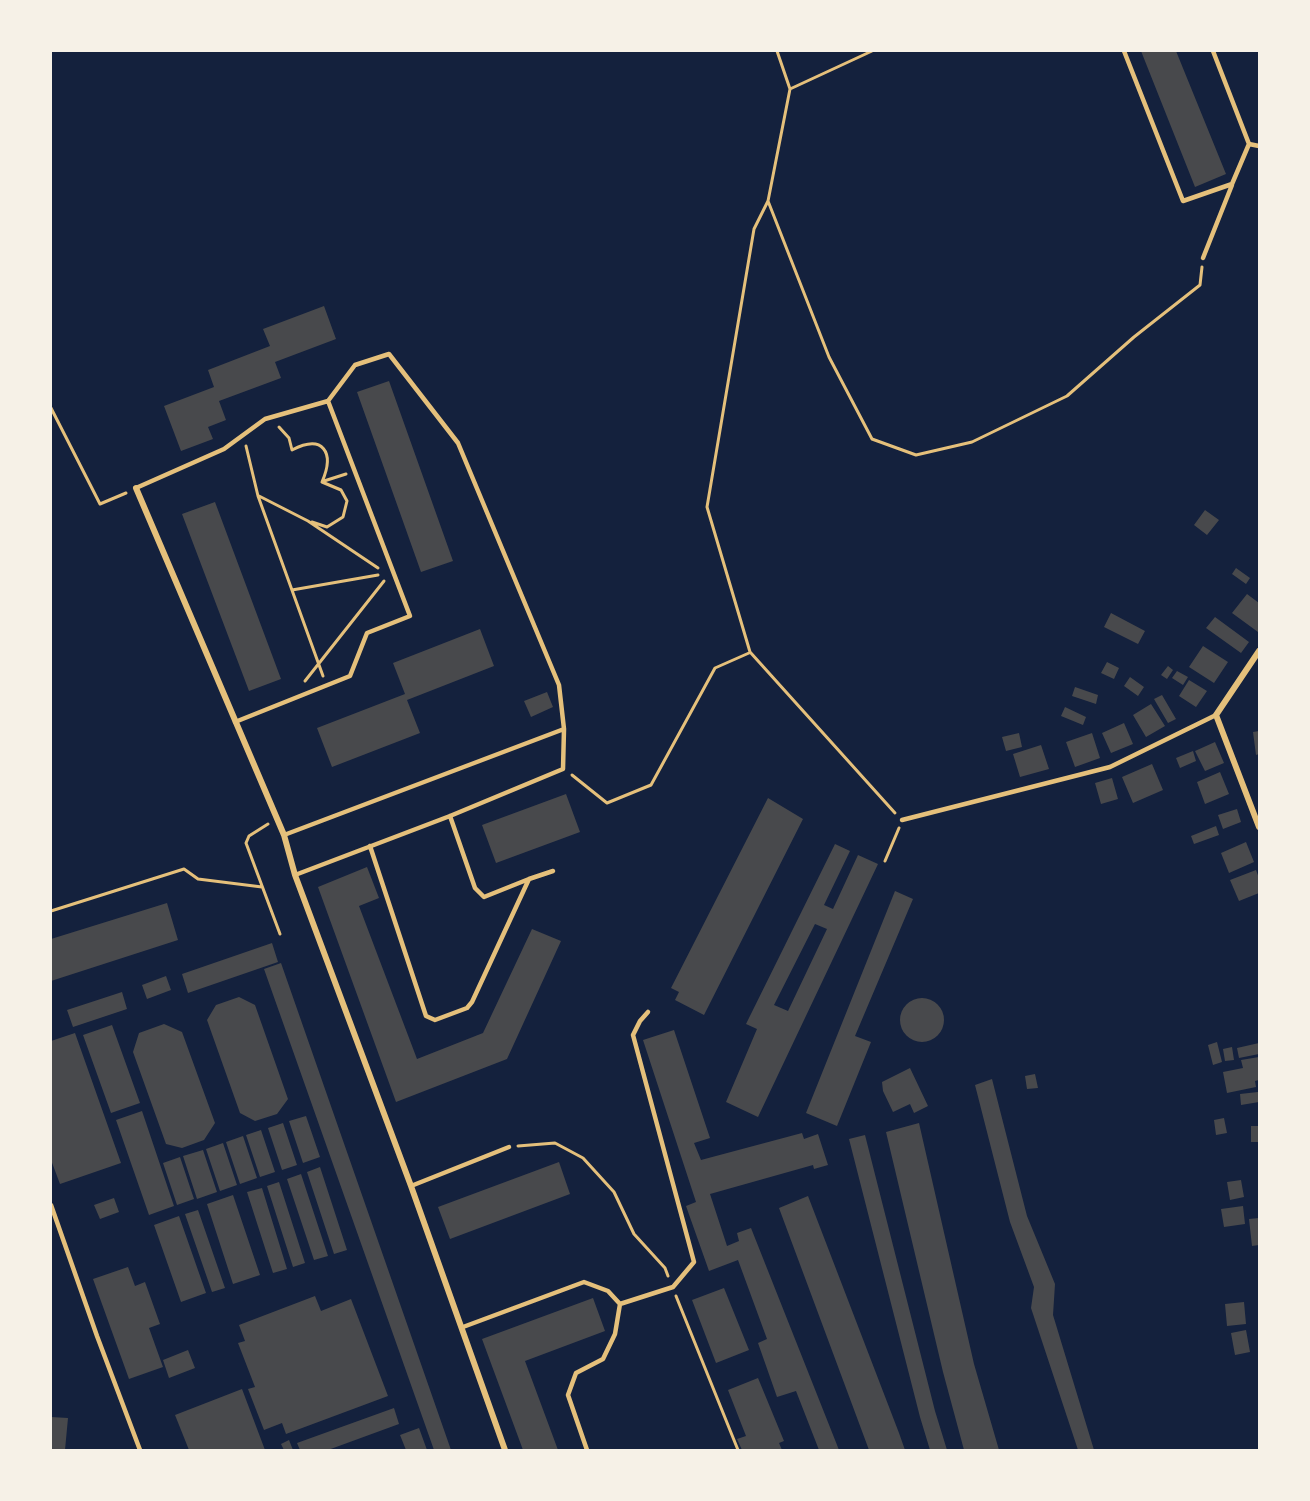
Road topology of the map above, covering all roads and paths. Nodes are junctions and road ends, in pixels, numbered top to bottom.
1 (777, 51) edge
2 (872, 51) edge
3 (1124, 51) edge
4 (1213, 51) edge
5 (790, 89) junction
6 (1249, 144) junction
7 (1259, 146) edge
8 (1232, 184) junction
9 (768, 201) junction
10 (1203, 258) joint
11 (328, 401) junction
12 (51, 408) edge
13 (273, 426) dead end
14 (248, 436) dead end
15 (354, 471) junction
16 (322, 482) junction
17 (136, 488) junction
18 (258, 496) junction
19 (308, 521) junction
20 (378, 568) dead end
21 (378, 575) dead end
22 (384, 581) dead end
23 (292, 590) junction
24 (1259, 651) edge
25 (750, 652) junction
26 (319, 664) junction
27 (305, 682) dead end
28 (327, 685) junction
29 (1216, 715) junction
30 (235, 722) junction
31 (564, 729) junction
32 (563, 769) junction
33 (450, 816) junction
34 (277, 818) junction
35 (902, 820) junction
36 (1259, 827) edge
37 (284, 835) junction
38 (370, 846) junction
39 (885, 861) dead end
40 (553, 871) dead end
41 (295, 875) junction
42 (529, 879) junction
43 (262, 887) junction
44 (51, 911) edge
45 (280, 934) dead end
46 (648, 1012) dead end
47 (509, 1147) joint
48 (411, 1186) junction
49 (51, 1206) edge
50 (672, 1287) junction
51 (620, 1304) junction
52 (463, 1328) junction
53 (140, 1450) edge
54 (505, 1450) edge
55 (587, 1450) edge
56 (738, 1450) edge

1 - 5 path
2 - 5 path
3 - 8 lane
4 - 6 lane
5 - 9 path
6 - 7 lane
6 - 8 lane
8 - 10 lane
9 - 10 path
9 - 25 path
11 - 15 lane
11 - 17 lane
11 - 31 lane
12 - 17 path
13 - 16 path
14 - 18 path
15 - 16 path
15 - 28 lane
16 - 19 path
17 - 30 street
18 - 19 path
18 - 23 path
19 - 20 path
21 - 23 path
22 - 26 path
23 - 26 path
24 - 29 street
25 - 32 path
25 - 35 path
26 - 27 path
26 - 28 path
28 - 30 lane
29 - 35 lane
29 - 36 street
30 - 34 street
31 - 32 lane
31 - 37 lane
32 - 33 lane
33 - 38 lane
33 - 42 lane
34 - 37 street
34 - 43 path
35 - 39 path
37 - 41 street
38 - 41 lane
38 - 42 lane
40 - 42 lane
41 - 48 street
43 - 44 path
43 - 45 path
46 - 50 lane
47 - 48 lane
47 - 50 path
48 - 52 street
49 - 53 lane
50 - 51 lane
50 - 56 path
51 - 52 lane
51 - 55 lane
52 - 54 street

